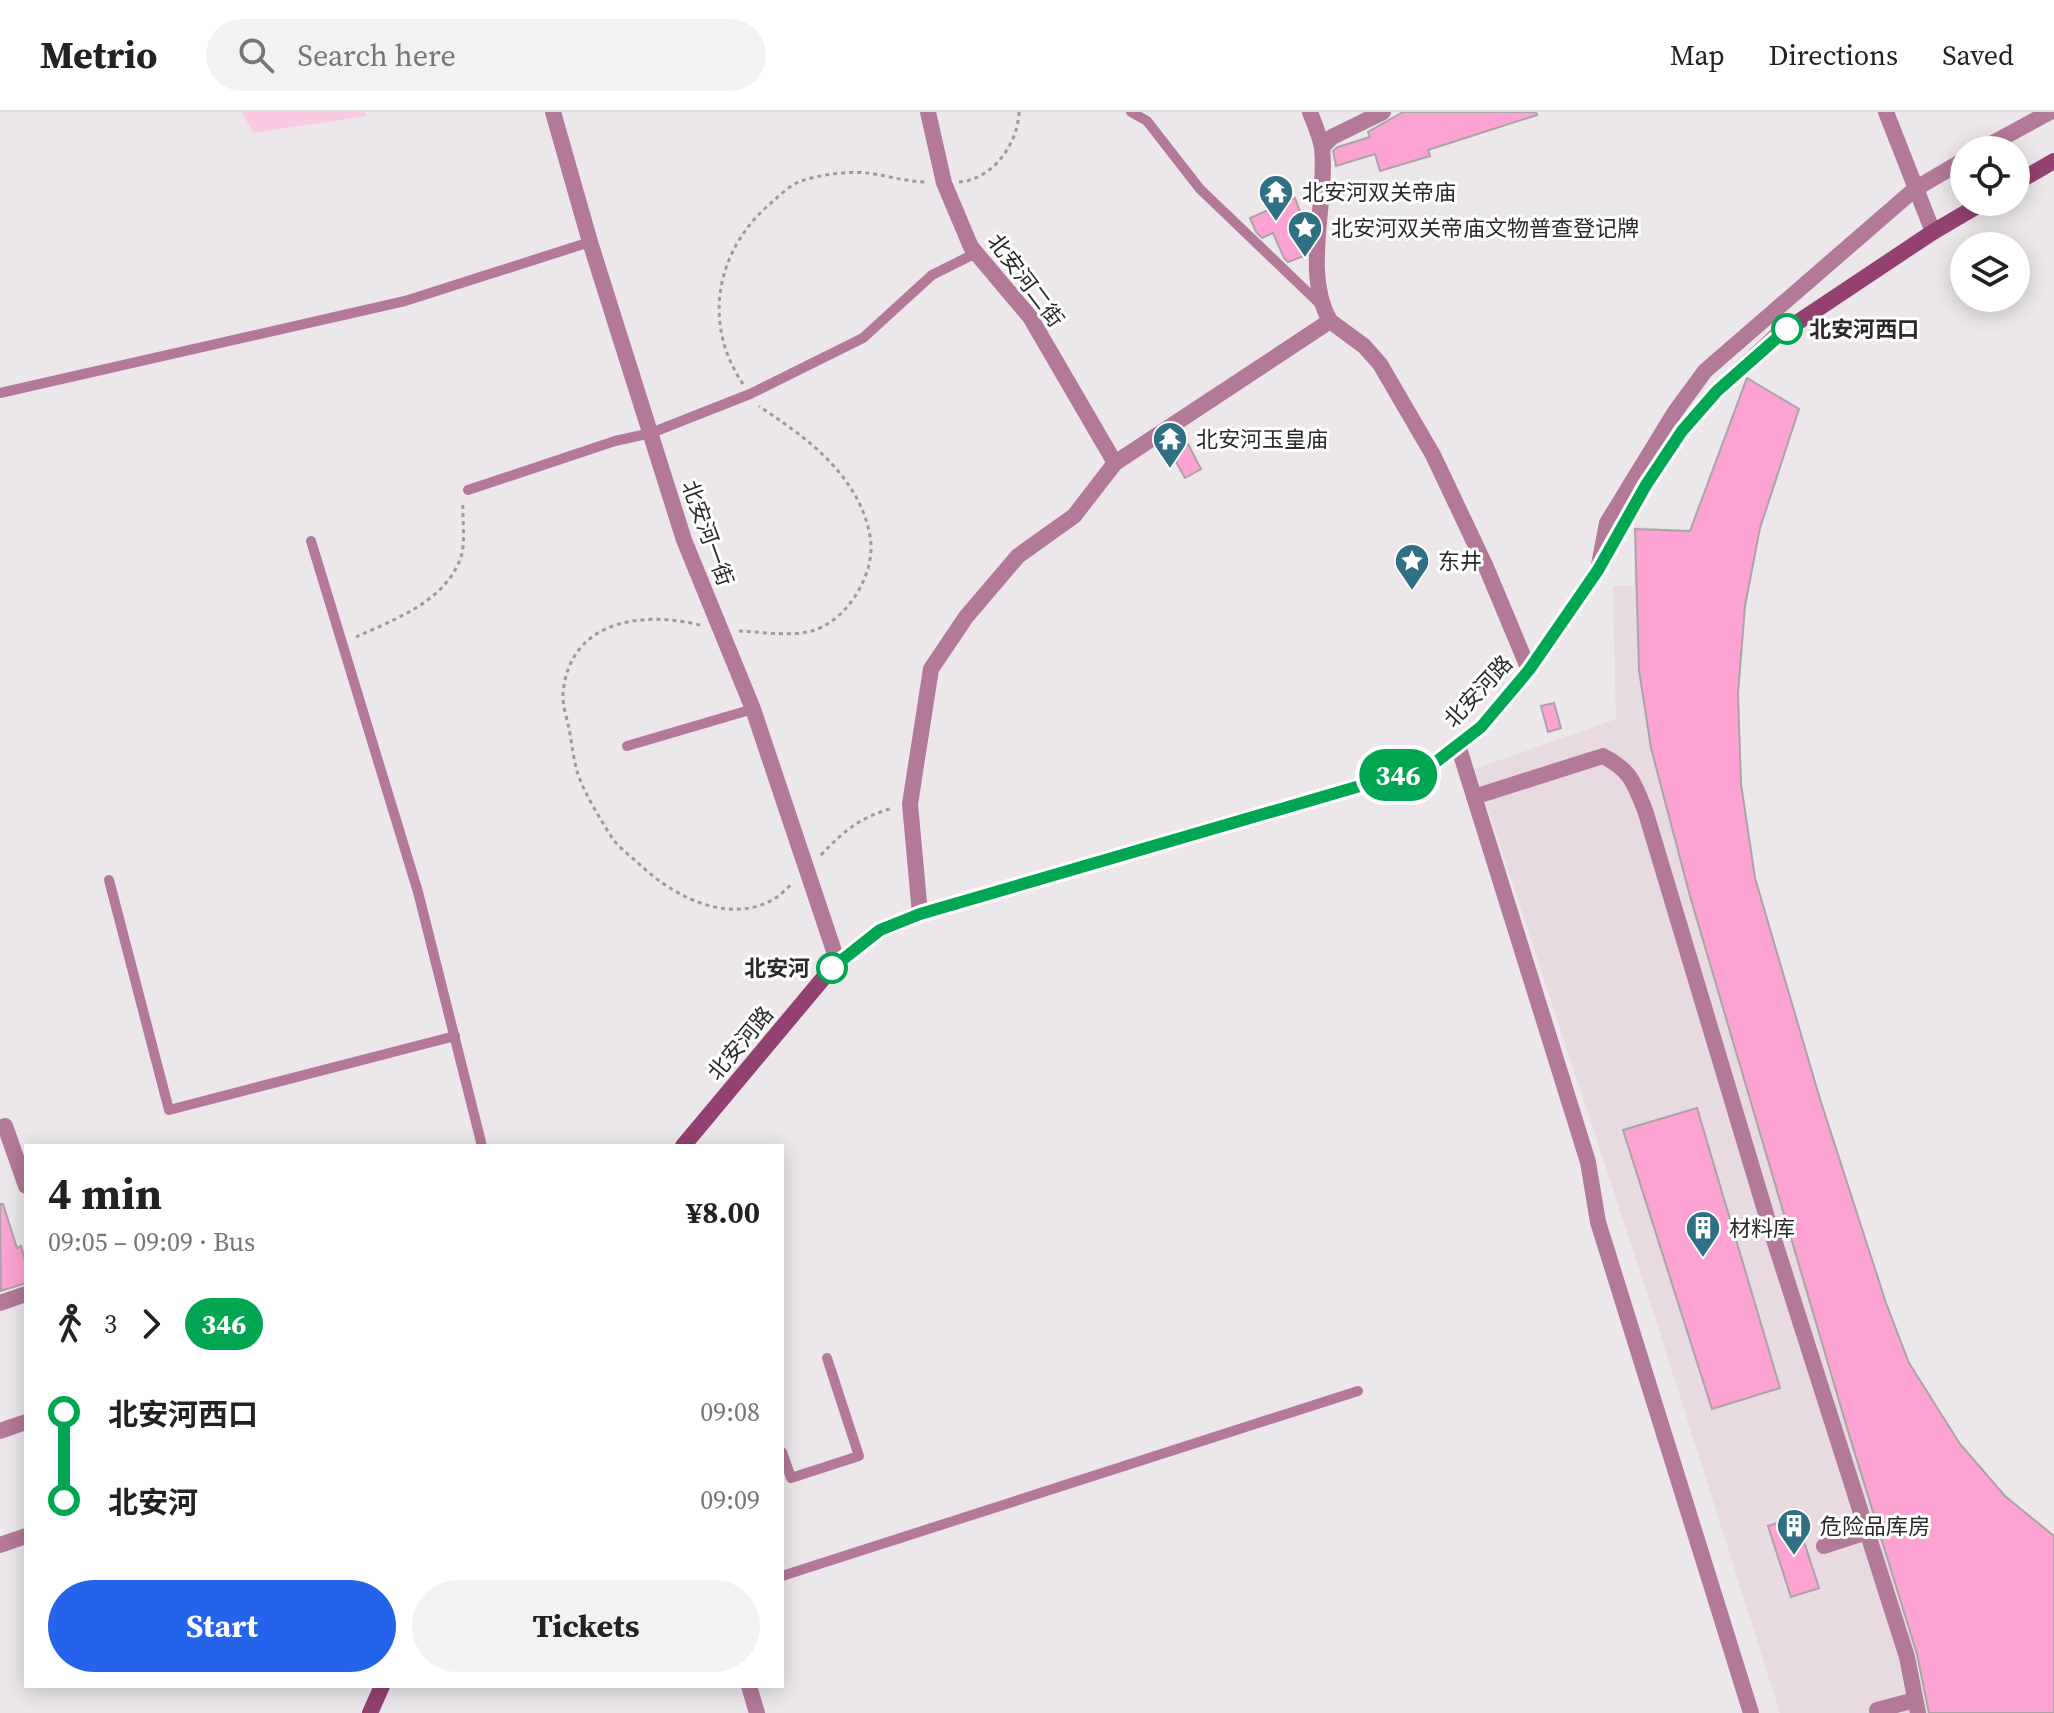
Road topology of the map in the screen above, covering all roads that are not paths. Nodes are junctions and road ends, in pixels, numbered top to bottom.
1 (553, 112) edge
2 (928, 112) edge
3 (1131, 112) edge
4 (1310, 112) edge
5 (1383, 112) edge
6 (1886, 112) edge
7 (2050, 112) edge
8 (2006, 136) edge
9 (1322, 147) junction
10 (2054, 161) edge
11 (1950, 168) edge
12 (2030, 175) edge
13 (1915, 189) junction
14 (1960, 216) edge
15 (1933, 232) junction
16 (590, 242) junction
17 (976, 253) junction
18 (1326, 314) junction
19 (0, 393) edge
20 (651, 433) junction
21 (1115, 463) junction
22 (468, 490) road end
23 (311, 541) dead end
24 (1598, 570) junction
25 (1529, 670) junction
26 (753, 709) junction
27 (1458, 745) junction
28 (627, 746) dead end
29 (1474, 797) junction
30 (109, 880) dead end
31 (920, 914) junction
32 (838, 963) junction
33 (455, 1036) junction
34 (5, 1126) dead end
35 (482, 1144) edge
36 (685, 1144) edge
37 (24, 1180) edge
38 (24, 1295) edge
39 (0, 1303) edge
40 (827, 1358) dead end
41 (1358, 1391) dead end
42 (24, 1423) edge
43 (0, 1431) edge
44 (786, 1480) edge
45 (1867, 1532) junction
46 (24, 1537) edge
47 (0, 1545) edge
48 (1824, 1546) dead end
49 (784, 1575) edge
50 (381, 1688) edge
51 (750, 1688) edge
52 (1917, 1706) edge
53 (1877, 1710) dead end
54 (370, 1713) edge
55 (757, 1713) edge
56 (1751, 1713) edge

1 - 16 street, 北安河一街
2 - 17 street, 北安河二街
3 - 18 lane
4 - 9 street
5 - 9 street
6 - 13 street
7 - 8 street
9 - 18 street
10 - 12 main road
11 - 13 street
13 - 15 street
13 - 24 street
14 - 15 main road, 北安河路
15 - 24 main road, 北安河路
16 - 19 lane
16 - 20 street, 北安河一街
17 - 20 lane
17 - 21 street, 北安河二街
18 - 21 street
18 - 25 street
20 - 22 lane
20 - 26 street, 北安河一街
21 - 31 street
23 - 33 lane
24 - 25 main road, 北安河路
25 - 27 main road, 北安河路
26 - 28 lane
26 - 32 street, 北安河一街
27 - 29 street
27 - 31 main road, 北安河路
29 - 45 street
29 - 56 street
30 - 33 lane
31 - 32 main road, 北安河路
32 - 36 main road, 北安河路
33 - 35 lane
34 - 37 street
38 - 39 street
40 - 44 lane
41 - 49 lane
42 - 43 street
45 - 48 street
45 - 52 street
46 - 47 street
50 - 54 main road
51 - 55 street
52 - 53 street

